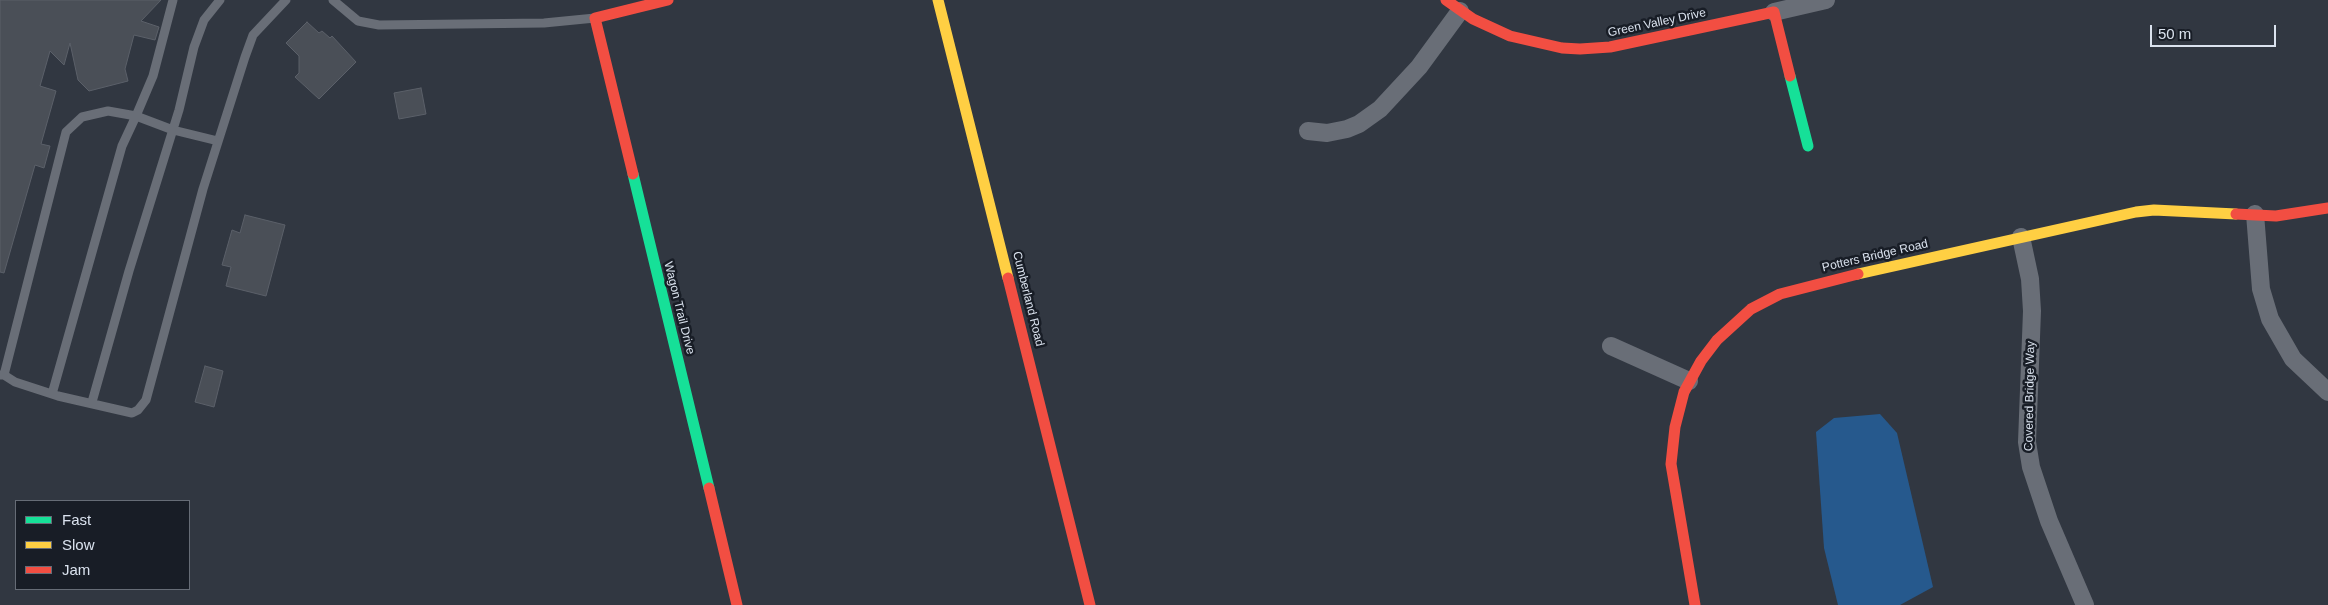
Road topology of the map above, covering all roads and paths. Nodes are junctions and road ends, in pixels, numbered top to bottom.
1 (173, 0) edge
2 (220, 0) edge
3 (286, 0) edge
4 (333, 0) edge
5 (668, 0) edge
6 (938, 0) edge
7 (1446, 0) edge
8 (1826, 0) edge
9 (1460, 11) junction
10 (1774, 12) junction
11 (595, 18) junction
12 (136, 116) junction
13 (173, 130) junction
14 (1308, 131) dead end
15 (218, 141) junction
16 (1808, 146) dead end
17 (2328, 208) edge
18 (2256, 214) junction
19 (2021, 237) junction
20 (1611, 346) dead end
21 (2, 375) edge
22 (1689, 381) junction
23 (2328, 392) edge
24 (52, 394) junction
25 (92, 402) junction
26 (737, 605) edge
27 (1090, 605) edge
28 (1695, 605) edge
29 (2085, 605) edge

1 - 12 lane
2 - 13 lane
3 - 15 lane
4 - 11 lane
5 - 11 street
6 - 27 street, Cumberland Road
7 - 9 street, Green Valley Drive
8 - 10 street
9 - 10 street, Green Valley Drive
9 - 14 street
10 - 16 street
11 - 26 street, Wagon Trail Drive
12 - 13 lane
12 - 21 lane
12 - 24 lane
13 - 15 lane
13 - 25 lane
15 - 25 lane
17 - 18 street, Potters Bridge Road
18 - 19 street, Potters Bridge Road
18 - 23 street
19 - 22 street, Potters Bridge Road
19 - 29 street, Covered Bridge Way
20 - 22 street
21 - 24 lane
22 - 28 street, Potters Bridge Road
24 - 25 lane

